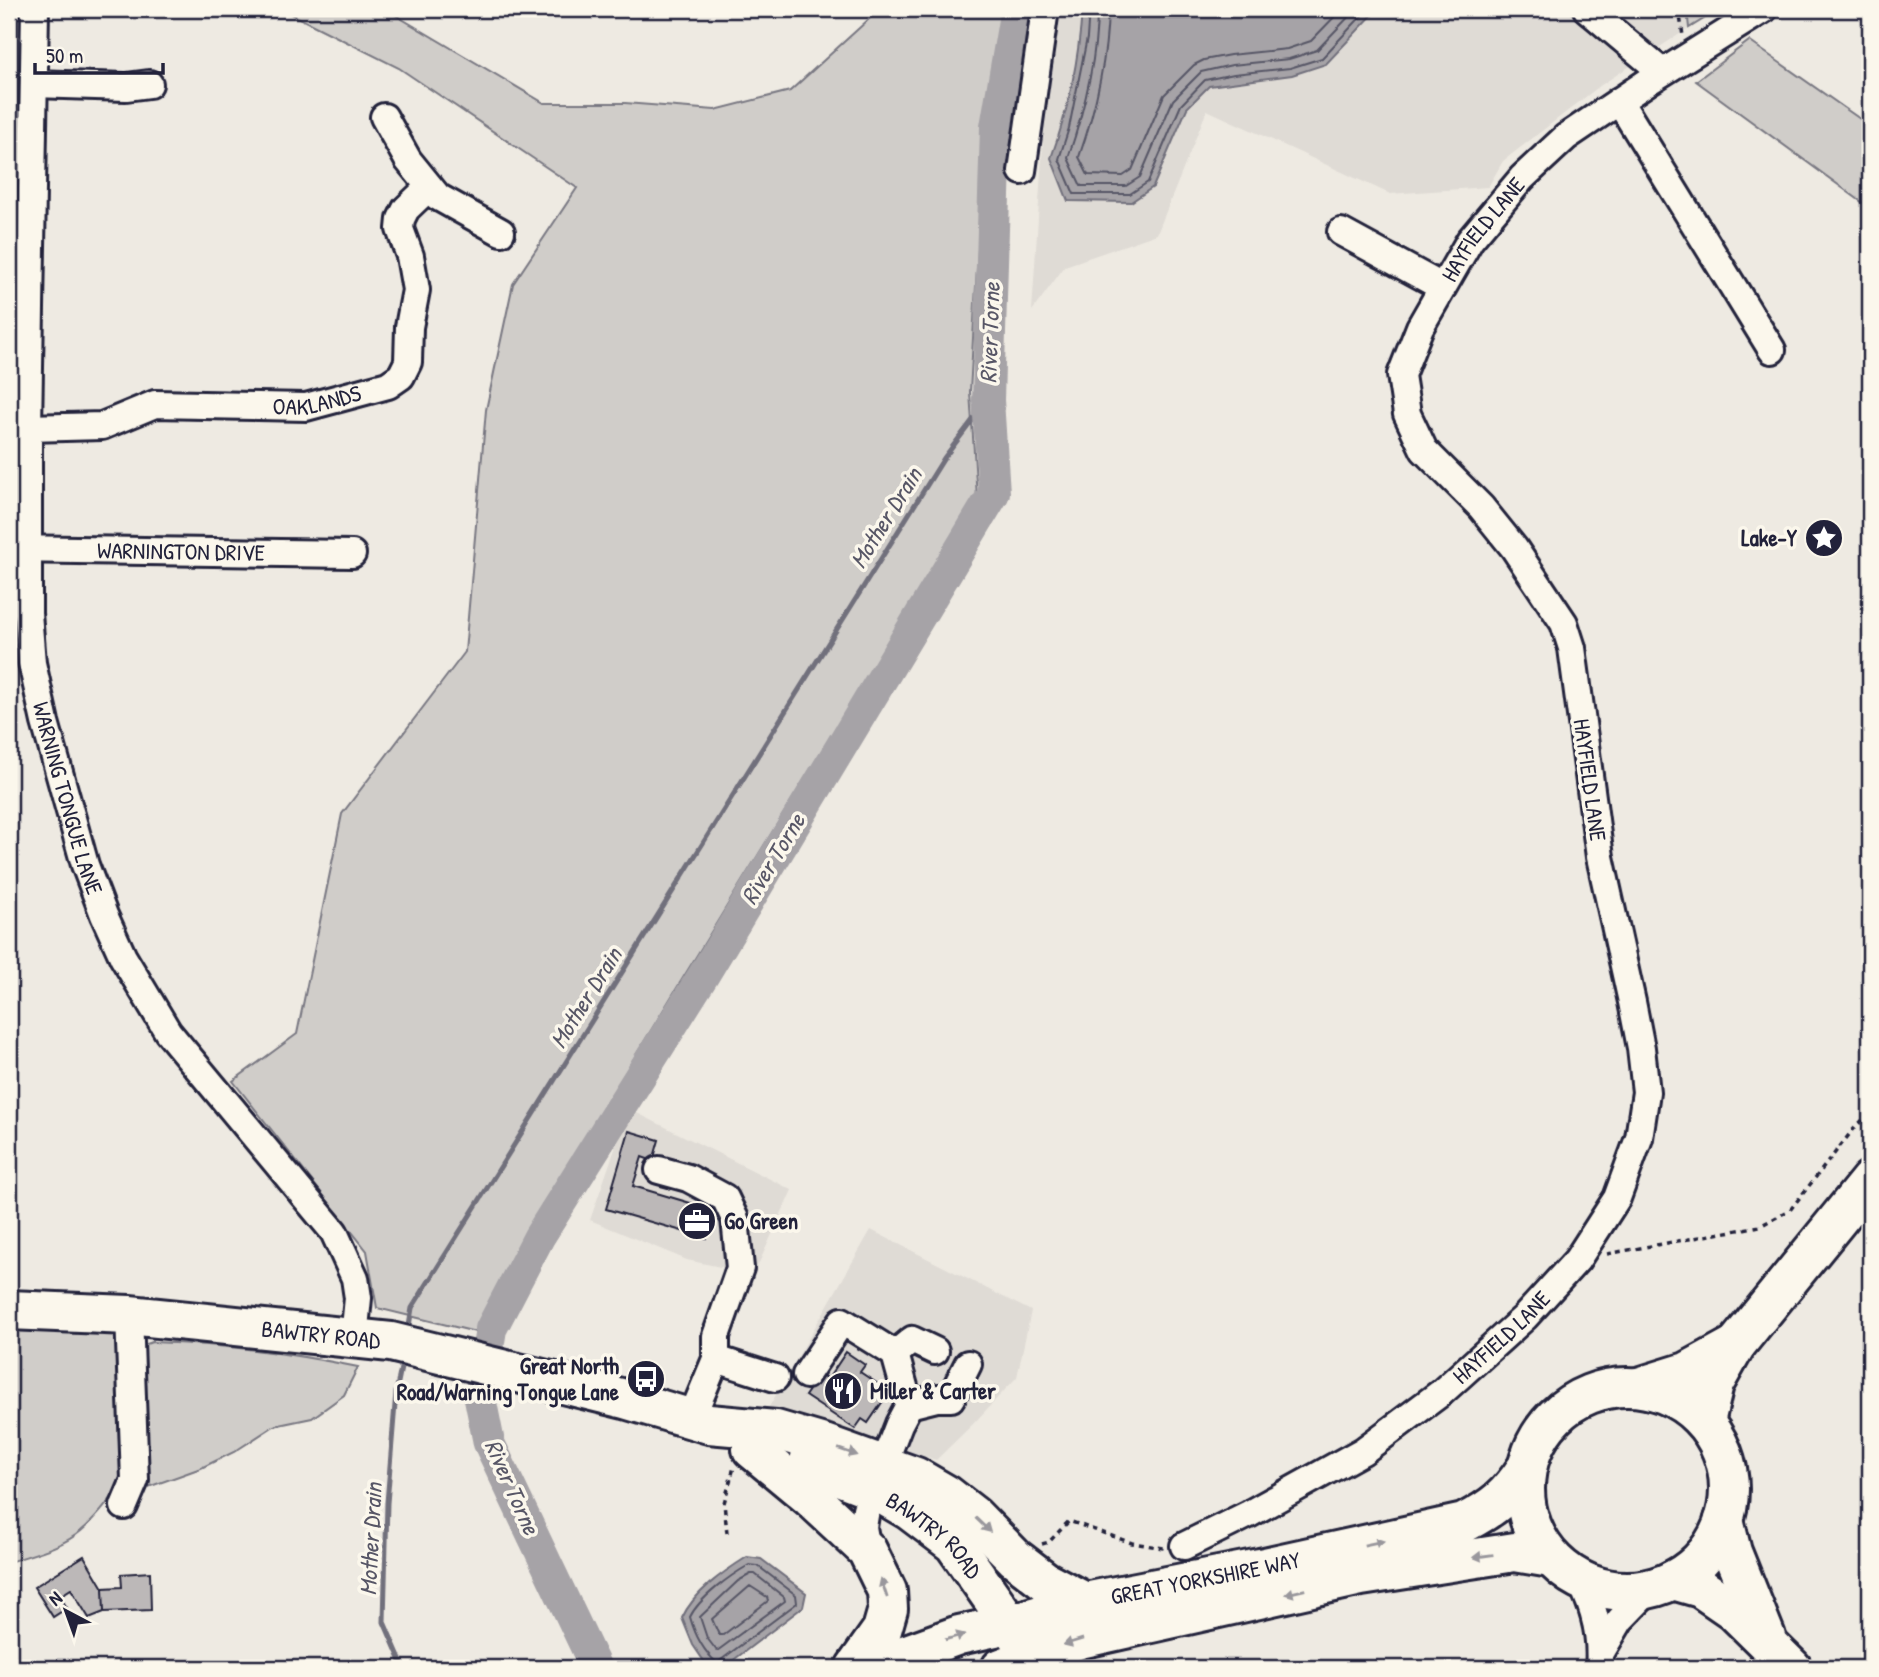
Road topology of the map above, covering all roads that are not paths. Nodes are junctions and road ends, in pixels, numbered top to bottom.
1 (35, 9) edge
2 (1045, 9) edge
3 (1587, 9) edge
4 (1764, 9) edge
5 (1662, 72) junction
6 (34, 84) junction
7 (149, 84) dead end
8 (1619, 101) junction
9 (384, 117) dead end
10 (1021, 171) dead end
11 (429, 187) junction
12 (501, 232) dead end
13 (1341, 232) dead end
14 (1443, 287) junction
15 (19, 349) edge
16 (1772, 350) dead end
17 (28, 428) junction
18 (18, 549) edge
19 (352, 554) dead end
20 (660, 1170) dead end
21 (1870, 1180) edge
22 (9, 1310) edge
23 (129, 1315) junction
24 (1736, 1345) junction
25 (407, 1346) junction
26 (935, 1351) dead end
27 (895, 1354) junction
28 (716, 1359) junction
29 (968, 1364) dead end
30 (806, 1375) dead end
31 (775, 1378) dead end
32 (1639, 1387) junction
33 (909, 1405) junction
34 (700, 1422) junction
35 (1705, 1423) junction
36 (748, 1446) junction
37 (1527, 1467) junction
38 (880, 1477) junction
39 (124, 1506) dead end
40 (1724, 1520) junction
41 (1184, 1546) road end
42 (867, 1550) junction
43 (1027, 1551) junction
44 (1566, 1569) junction
45 (1662, 1584) junction
46 (1085, 1602) junction
47 (1019, 1621) junction
48 (1780, 1655) edge
49 (1600, 1660) edge
50 (1017, 1662) edge
51 (855, 1668) edge
52 (867, 1668) edge

1 - 6 street, WARNING TONGUE LANE
2 - 10 street
3 - 5 street
4 - 5 street, HAYFIELD LANE
5 - 8 street, HAYFIELD LANE
6 - 7 street
6 - 15 street, WARNING TONGUE LANE
8 - 14 street, HAYFIELD LANE
8 - 16 street
9 - 11 street
11 - 12 street
11 - 17 street, OAKLANDS
13 - 14 street
14 - 41 street, HAYFIELD LANE
15 - 17 street, WARNING TONGUE LANE
17 - 18 street, WARNING TONGUE LANE
18 - 19 street, WARNINGTON DRIVE
18 - 25 street, WARNING TONGUE LANE
20 - 28 street
21 - 24 highway
22 - 23 highway, BAWTRY ROAD
23 - 25 highway, BAWTRY ROAD
23 - 39 street
24 - 32 highway
24 - 35 highway
25 - 34 highway, BAWTRY ROAD
26 - 27 street
27 - 30 street
27 - 33 street
28 - 31 street
28 - 34 street
29 - 33 street
32 - 35 highway
32 - 37 highway
33 - 38 street
34 - 36 highway, BAWTRY ROAD
34 -> 38 highway, BAWTRY ROAD
35 - 40 highway
36 - 38 highway, BAWTRY ROAD
36 - 42 highway
37 - 44 highway
46 -> 37 highway, GREAT YORKSHIRE WAY
38 - 42 street
38 -> 43 highway, BAWTRY ROAD
38 - 47 highway, BAWTRY ROAD
40 - 45 highway
40 - 48 highway
51 -> 42 highway
43 - 46 highway, BAWTRY ROAD
43 - 47 highway, BAWTRY ROAD
44 - 45 highway
44 - 49 street
44 -> 50 highway, GREAT YORKSHIRE WAY
45 - 48 highway
45 - 49 street
46 - 47 highway, GREAT YORKSHIRE WAY
47 - 50 highway, BAWTRY ROAD
52 -> 47 highway, GREAT YORKSHIRE WAY

